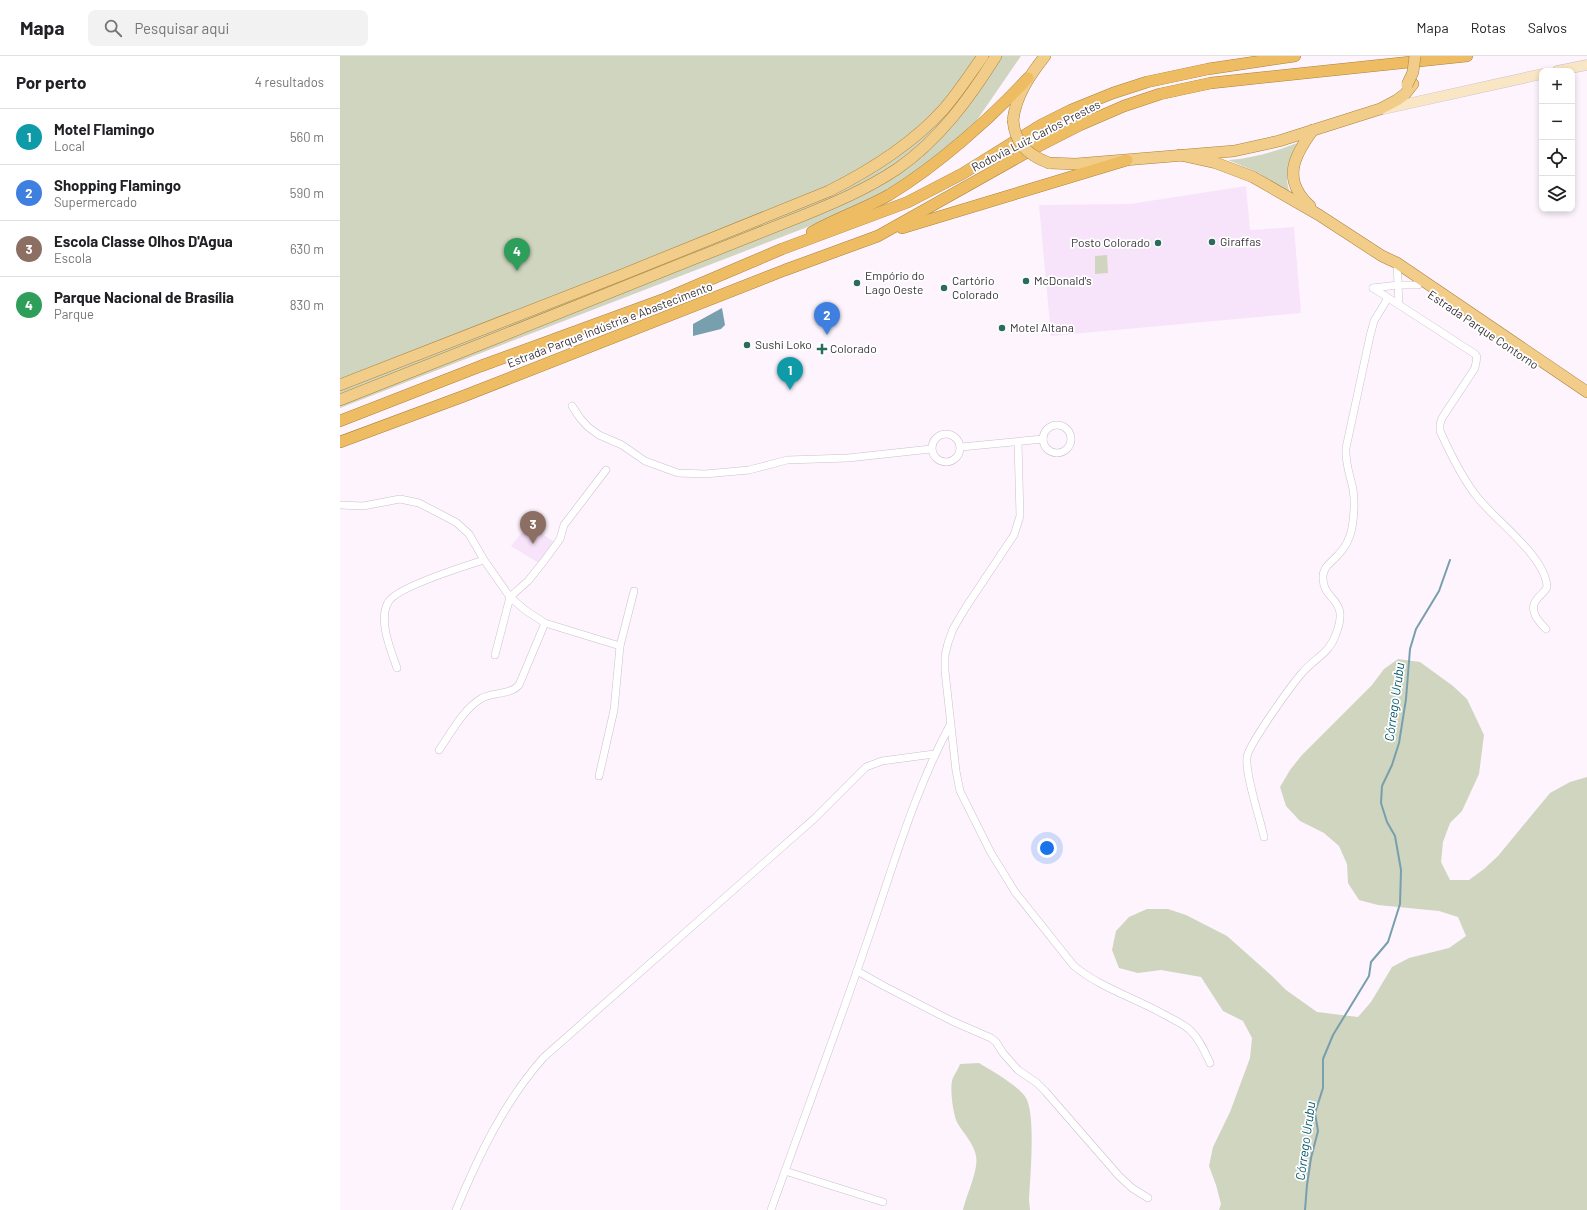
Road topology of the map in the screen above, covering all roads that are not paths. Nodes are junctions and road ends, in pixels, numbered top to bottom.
1 (983, 56) edge
2 (996, 56) edge
3 (1045, 56) edge
4 (1052, 56) edge
5 (1295, 56) edge
6 (1415, 56) edge
7 (1420, 56) edge
8 (1467, 56) edge
9 (1587, 65) edge
10 (1572, 68) edge
11 (1539, 75) edge
12 (1028, 78) junction
13 (1410, 85) junction
14 (1380, 109) junction
15 (1015, 118) junction
16 (1348, 119) junction
17 (1313, 130) junction
18 (1180, 155) junction
19 (1127, 160) junction
20 (1319, 214) junction
21 (888, 231) junction
22 (782, 249) junction
23 (1397, 266) junction
24 (1398, 285) junction
25 (1418, 285) junction
26 (1388, 298) junction
27 (1399, 305) junction
28 (340, 385) edge
29 (1587, 392) edge
30 (340, 400) edge
31 (1587, 400) edge
32 (572, 406) dead end
33 (340, 421) edge
34 (1043, 439) dead end
35 (340, 442) edge
36 (1018, 442) junction
37 (961, 447) junction
38 (932, 449) junction
39 (606, 470) dead end
40 (340, 505) edge
41 (484, 560) junction
42 (634, 591) dead end
43 (510, 597) junction
44 (545, 623) junction
45 (1546, 629) dead end
46 (620, 646) junction
47 (495, 655) dead end
48 (397, 668) dead end
49 (950, 724) junction
50 (439, 750) dead end
51 (934, 754) junction
52 (599, 776) dead end
53 (1264, 837) dead end
54 (857, 971) junction
55 (1210, 1063) dead end
56 (784, 1171) junction
57 (1148, 1198) dead end
58 (883, 1202) dead end
59 (456, 1210) edge
60 (771, 1210) edge

1 - 28 main road
2 - 30 main road
3 - 12 main road
4 - 15 main road
5 - 22 highway, Rodovia Luiz Carlos Prestes
6 - 13 main road, bridge
7 - 13 main road
8 - 21 highway, Rodovia Luiz Carlos Prestes
9 - 10 main road
11 - 14 main road
12 - 15 main road
12 - 22 highway
13 - 14 main road
13 - 16 main road
14 - 16 main road
15 - 19 main road, bridge
16 - 17 main road
17 - 18 main road
17 - 20 main road, Estrada Parque Contorno
18 - 19 main road
18 - 20 main road, Estrada Parque Contorno
19 - 21 highway
20 - 23 main road, Estrada Parque Contorno
21 - 35 highway, Estrada Parque Indústria e Abastecimento
22 - 33 highway, Estrada Parque Indústria e Abastecimento
23 - 24 street
23 - 25 main road, Estrada Parque Contorno
23 - 29 main road, Estrada Parque Contorno
24 - 25 street
24 - 26 street
24 - 27 street
25 - 31 main road, Estrada Parque Contorno
26 - 27 street
26 - 53 street
27 - 45 street
32 - 38 street
34 - 36 street
36 - 37 street
36 - 49 street
37 - 38 street
37 - 38 street
39 - 43 street
40 - 41 street
41 - 43 street
41 - 48 street
42 - 46 street
43 - 44 street
43 - 47 street
44 - 46 street
44 - 50 street
46 - 52 street
49 - 51 street
49 - 55 street
51 - 54 street
51 - 59 street
54 - 56 street
54 - 57 street
56 - 58 street
56 - 60 street

